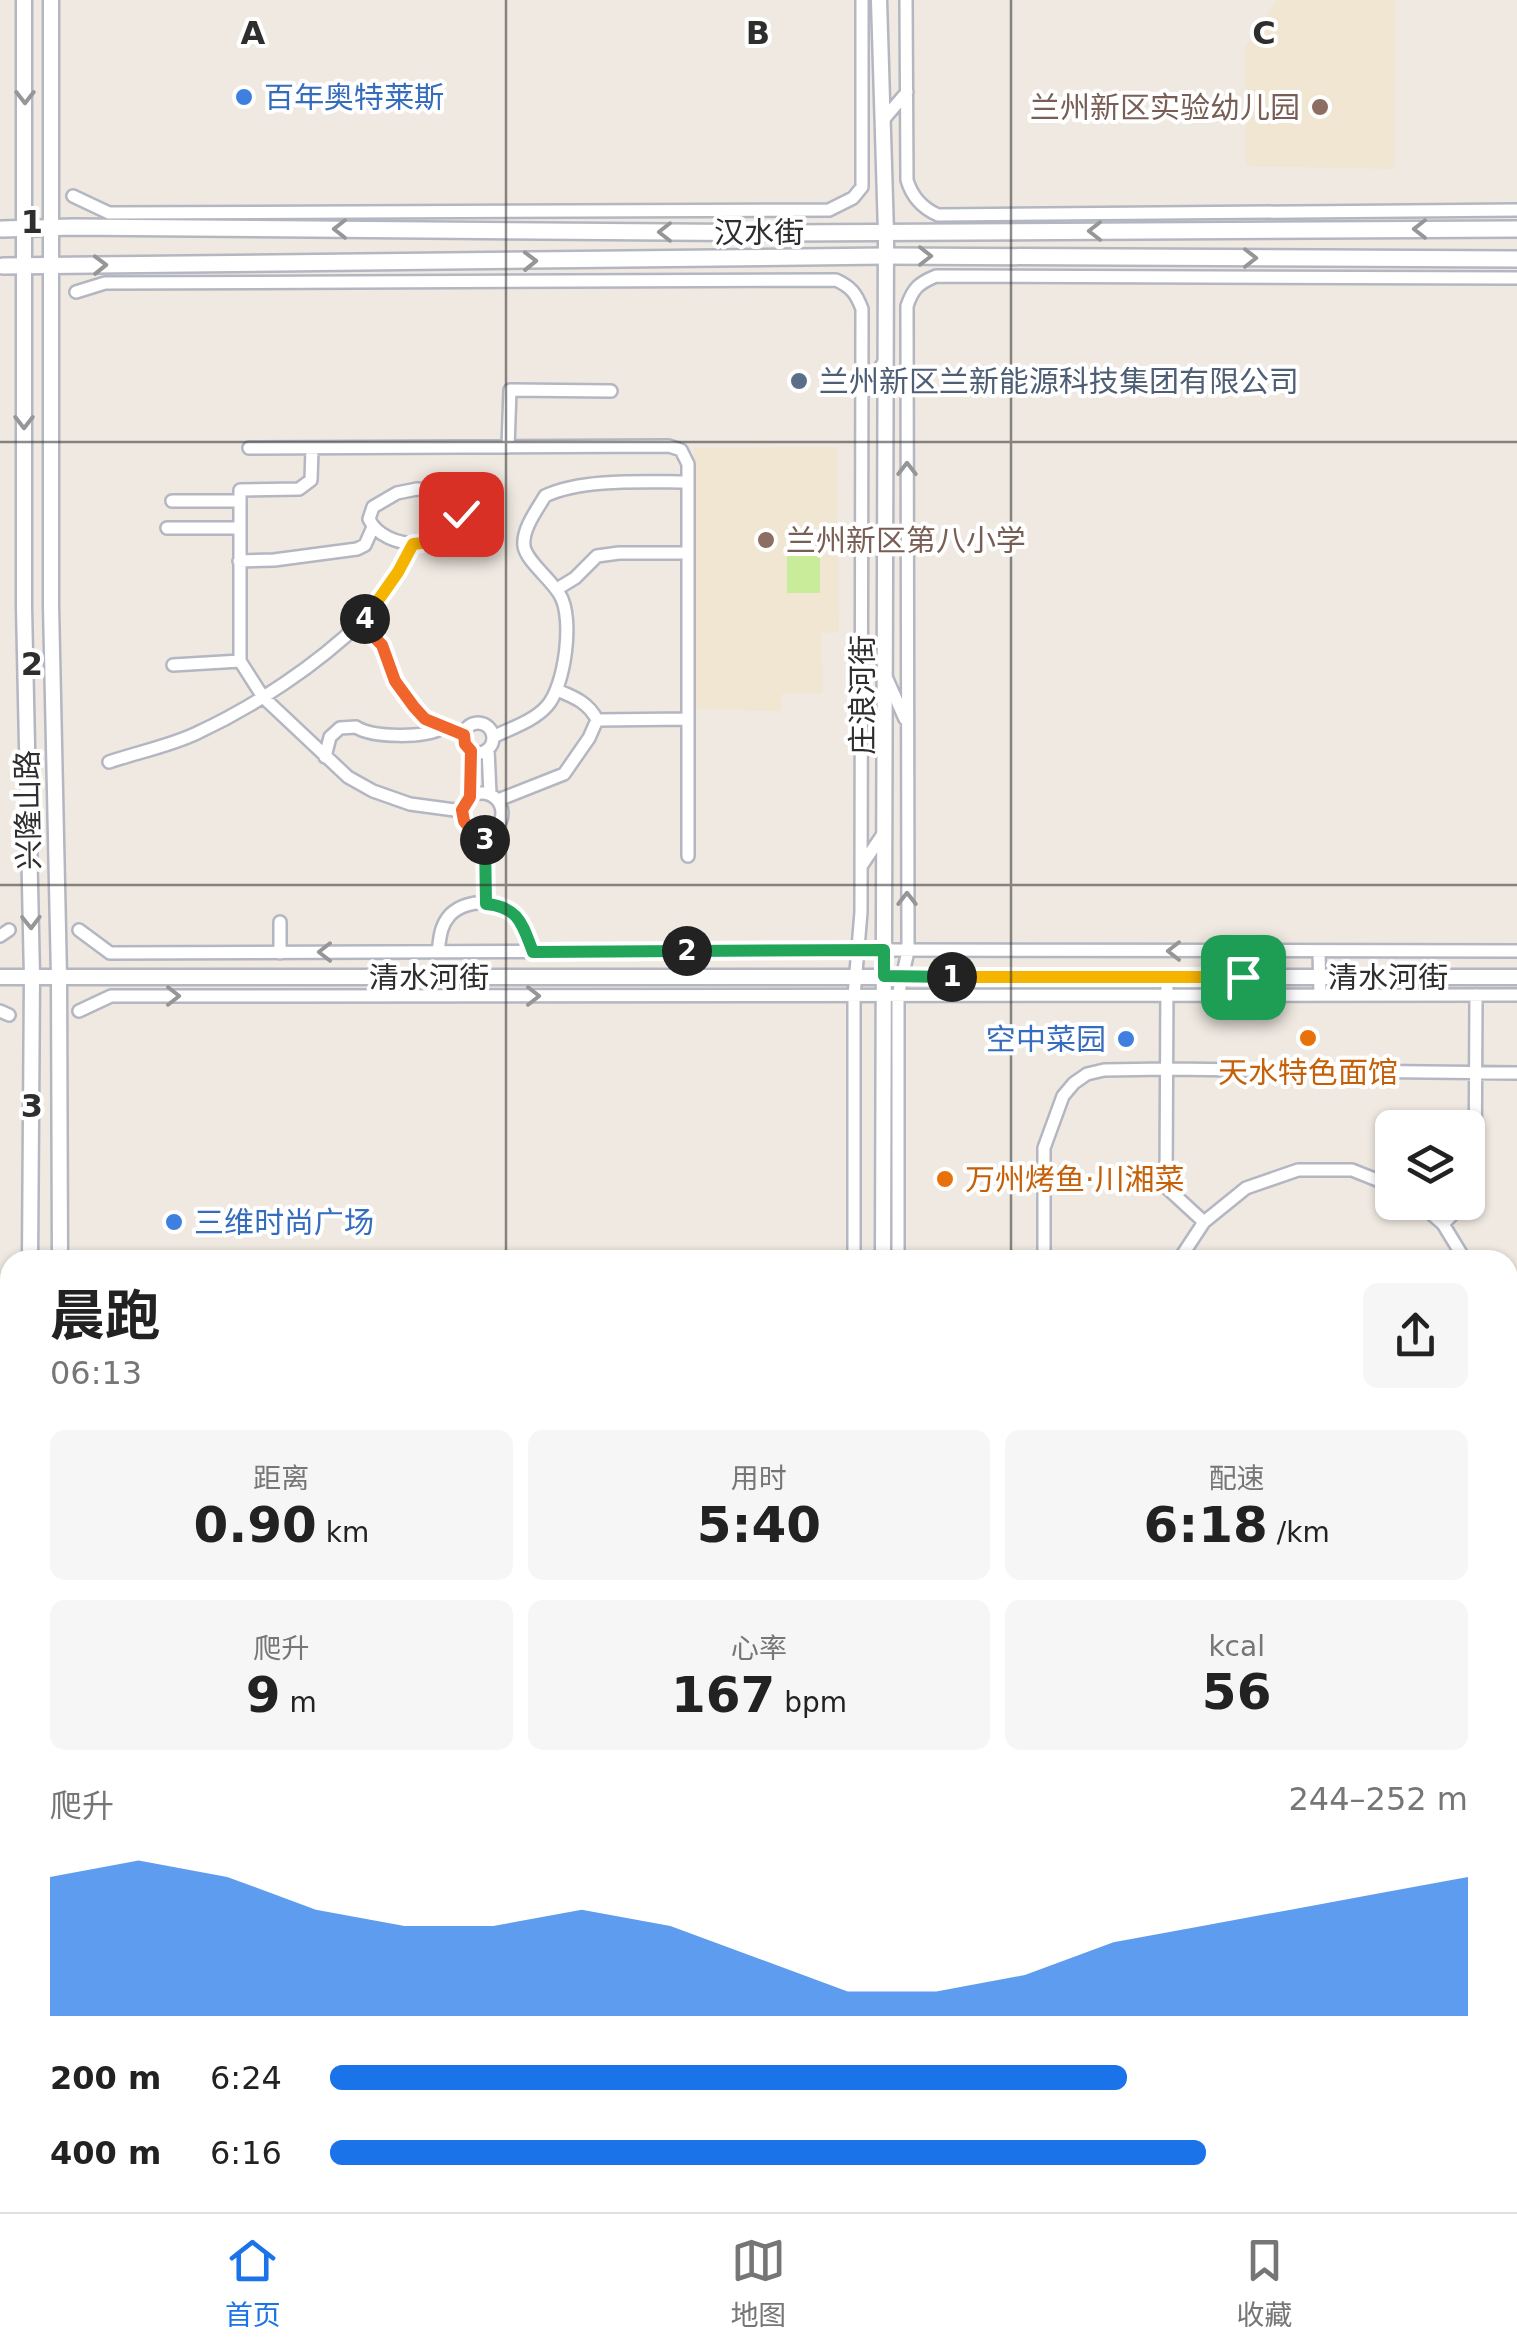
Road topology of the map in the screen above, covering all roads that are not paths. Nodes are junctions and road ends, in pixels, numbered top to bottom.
1 (24, 0) edge
2 (51, 0) edge
3 (862, 0) edge
4 (879, 0) edge
5 (906, 0) edge
6 (907, 92) junction
7 (884, 118) junction
8 (73, 196) dead end
9 (754, 210) junction
10 (1517, 210) edge
11 (444, 211) junction
12 (1011, 214) junction
13 (25, 228) junction
14 (52, 228) junction
15 (2, 229) edge
16 (1517, 229) edge
17 (413, 230) junction
18 (753, 232) junction
19 (1033, 232) junction
20 (780, 233) junction
21 (886, 233) junction
22 (886, 256) junction
23 (1034, 257) junction
24 (736, 258) junction
25 (781, 258) junction
26 (1517, 260) edge
27 (498, 261) junction
28 (3, 266) dead end
29 (24, 266) junction
30 (50, 266) junction
31 (1008, 276) junction
32 (1517, 278) edge
33 (766, 280) junction
34 (477, 281) junction
35 (76, 292) dead end
36 (886, 359) junction
37 (907, 368) junction
38 (611, 391) dead end
39 (862, 395) junction
40 (886, 400) junction
41 (508, 447) junction
42 (250, 448) dead end
43 (312, 448) junction
44 (688, 482) junction
45 (172, 501) dead end
46 (240, 501) junction
47 (373, 527) junction
48 (166, 528) dead end
49 (240, 528) junction
50 (413, 544) junction
51 (688, 553) junction
52 (239, 561) junction
53 (557, 589) junction
54 (360, 623) junction
55 (240, 661) junction
56 (173, 665) dead end
57 (886, 678) junction
58 (557, 690) junction
59 (263, 697) junction
60 (688, 719) junction
61 (597, 720) junction
62 (907, 723) junction
63 (442, 728) junction
64 (464, 735) junction
65 (491, 743) junction
66 (471, 751) junction
67 (325, 756) junction
68 (110, 762) dead end
69 (470, 797) junction
70 (494, 797) junction
71 (462, 810) junction
72 (885, 831) junction
73 (485, 833) junction
74 (907, 835) junction
75 (688, 856) dead end
76 (862, 865) junction
77 (885, 866) junction
78 (486, 904) junction
79 (280, 922) dead end
80 (79, 930) dead end
81 (884, 950) junction
82 (858, 951) junction
83 (908, 951) junction
84 (1319, 951) junction
85 (1517, 951) edge
86 (280, 952) junction
87 (438, 952) junction
88 (533, 952) junction
89 (884, 976) junction
90 (856, 977) junction
91 (902, 977) junction
92 (1167, 977) junction
93 (1320, 977) junction
94 (1517, 977) edge
95 (0, 978) edge
96 (32, 978) junction
97 (58, 978) junction
98 (891, 995) junction
99 (1167, 995) junction
100 (1320, 995) junction
101 (1476, 995) junction
102 (1517, 995) edge
103 (854, 996) junction
104 (79, 1011) dead end
105 (1166, 1069) junction
106 (1477, 1072) junction
107 (1517, 1073) edge
108 (1476, 1110) edge
109 (1375, 1179) edge
110 (1438, 1220) edge
111 (1447, 1220) edge
112 (1204, 1222) junction
113 (1443, 1224) junction
114 (30, 1250) edge
115 (60, 1250) edge
116 (854, 1250) edge
117 (883, 1250) edge
118 (898, 1250) edge
119 (1044, 1250) edge
120 (1186, 1250) edge
121 (1459, 1250) edge

1 -> 13 street, 兴隆山路
2 - 14 street, 兴隆山路
3 - 9 street
4 - 7 street
5 - 6 street
6 - 7 street
6 - 12 street
7 - 21 street
8 - 11 street
9 - 11 street
9 - 18 street
10 - 12 street
11 - 17 street
12 - 19 street
13 - 14 main road, 汉水街
13 - 15 main road, 汉水街
13 - 29 street, 兴隆山路
17 -> 14 main road, 汉水街
14 - 30 street, 兴隆山路
16 -> 19 main road, 汉水街
18 -> 17 main road, 汉水街
18 - 20 main road, 汉水街
19 - 21 main road, 汉水街
20 - 21 main road, 汉水街
20 - 25 main road
21 - 22 street
22 -> 23 main road, 汉水街
22 - 25 main road, 汉水街
22 - 36 street
23 -> 26 main road, 汉水街
23 - 31 street
24 - 25 main road, 汉水街
27 -> 24 main road, 汉水街
24 - 33 street
30 -> 27 main road, 汉水街
27 - 34 street
28 - 29 main road, 汉水街
29 - 30 main road, 汉水街
29 -> 96 street, 兴隆山路
30 - 97 street, 兴隆山路
31 - 32 street
31 - 37 street
33 - 34 street
33 - 39 street, 庄浪河街
34 - 35 street
36 - 39 street
36 - 40 street
37 - 40 street
62 -> 37 street
38 - 41 street
39 - 76 street, 庄浪河街
40 - 57 street
41 - 43 street
41 - 44 street
42 - 43 street
43 - 46 street
44 - 51 street
44 - 53 street
45 - 46 street
46 - 49 street
47 - 50 street
47 - 50 street
47 - 52 street
48 - 49 street
49 - 52 street
50 - 54 street
51 - 53 street
51 - 60 street
52 - 55 street
53 - 58 street
54 - 59 street
54 - 63 street
55 - 56 street
55 - 59 street
57 - 62 street
57 - 72 street
58 - 61 street
58 - 65 street
59 - 67 street
59 - 68 street
60 - 61 street
60 - 75 street
61 - 70 street
62 - 74 street
63 - 64 street
63 - 67 street
64 - 65 street
64 - 66 street
65 - 66 street
65 - 70 street
66 - 69 street
67 - 71 street
69 - 70 street
69 - 71 street
70 - 73 street
71 - 73 street
72 - 76 street
72 - 77 street
73 - 78 street
74 - 77 street
83 -> 74 street
76 - 82 street, 庄浪河街
77 - 81 street
78 - 87 street
78 - 88 street
79 - 86 street
80 - 86 street
81 - 82 street
81 - 83 street
81 - 89 street
82 - 88 street
82 - 90 street, 庄浪河街
84 -> 83 street
83 - 91 street
84 - 85 street
84 - 93 street
87 -> 86 street
87 - 88 street
89 - 90 street, 清水河街
89 - 91 street, 清水河街
89 - 98 street
90 - 97 street, 清水河街
90 - 103 street, 庄浪河街
91 - 92 street, 清水河街
91 - 98 street
92 - 93 street, 清水河街
92 - 99 street
93 - 94 street, 清水河街
93 - 100 street
95 - 96 street, 清水河街
96 - 97 street, 清水河街
96 - 114 street, 兴隆山路
97 - 115 street, 兴隆山路
98 - 99 street
98 - 103 street
98 - 117 street
98 - 118 street
99 - 100 street
99 - 105 street
100 - 101 street
101 - 102 street
101 - 106 street
104 -> 103 street
103 - 116 street, 庄浪河街
105 - 106 street
105 - 112 street
105 - 119 street
106 - 107 street
106 - 108 street
109 - 112 street
110 - 113 street
111 - 113 street
112 - 120 street
113 - 121 street

